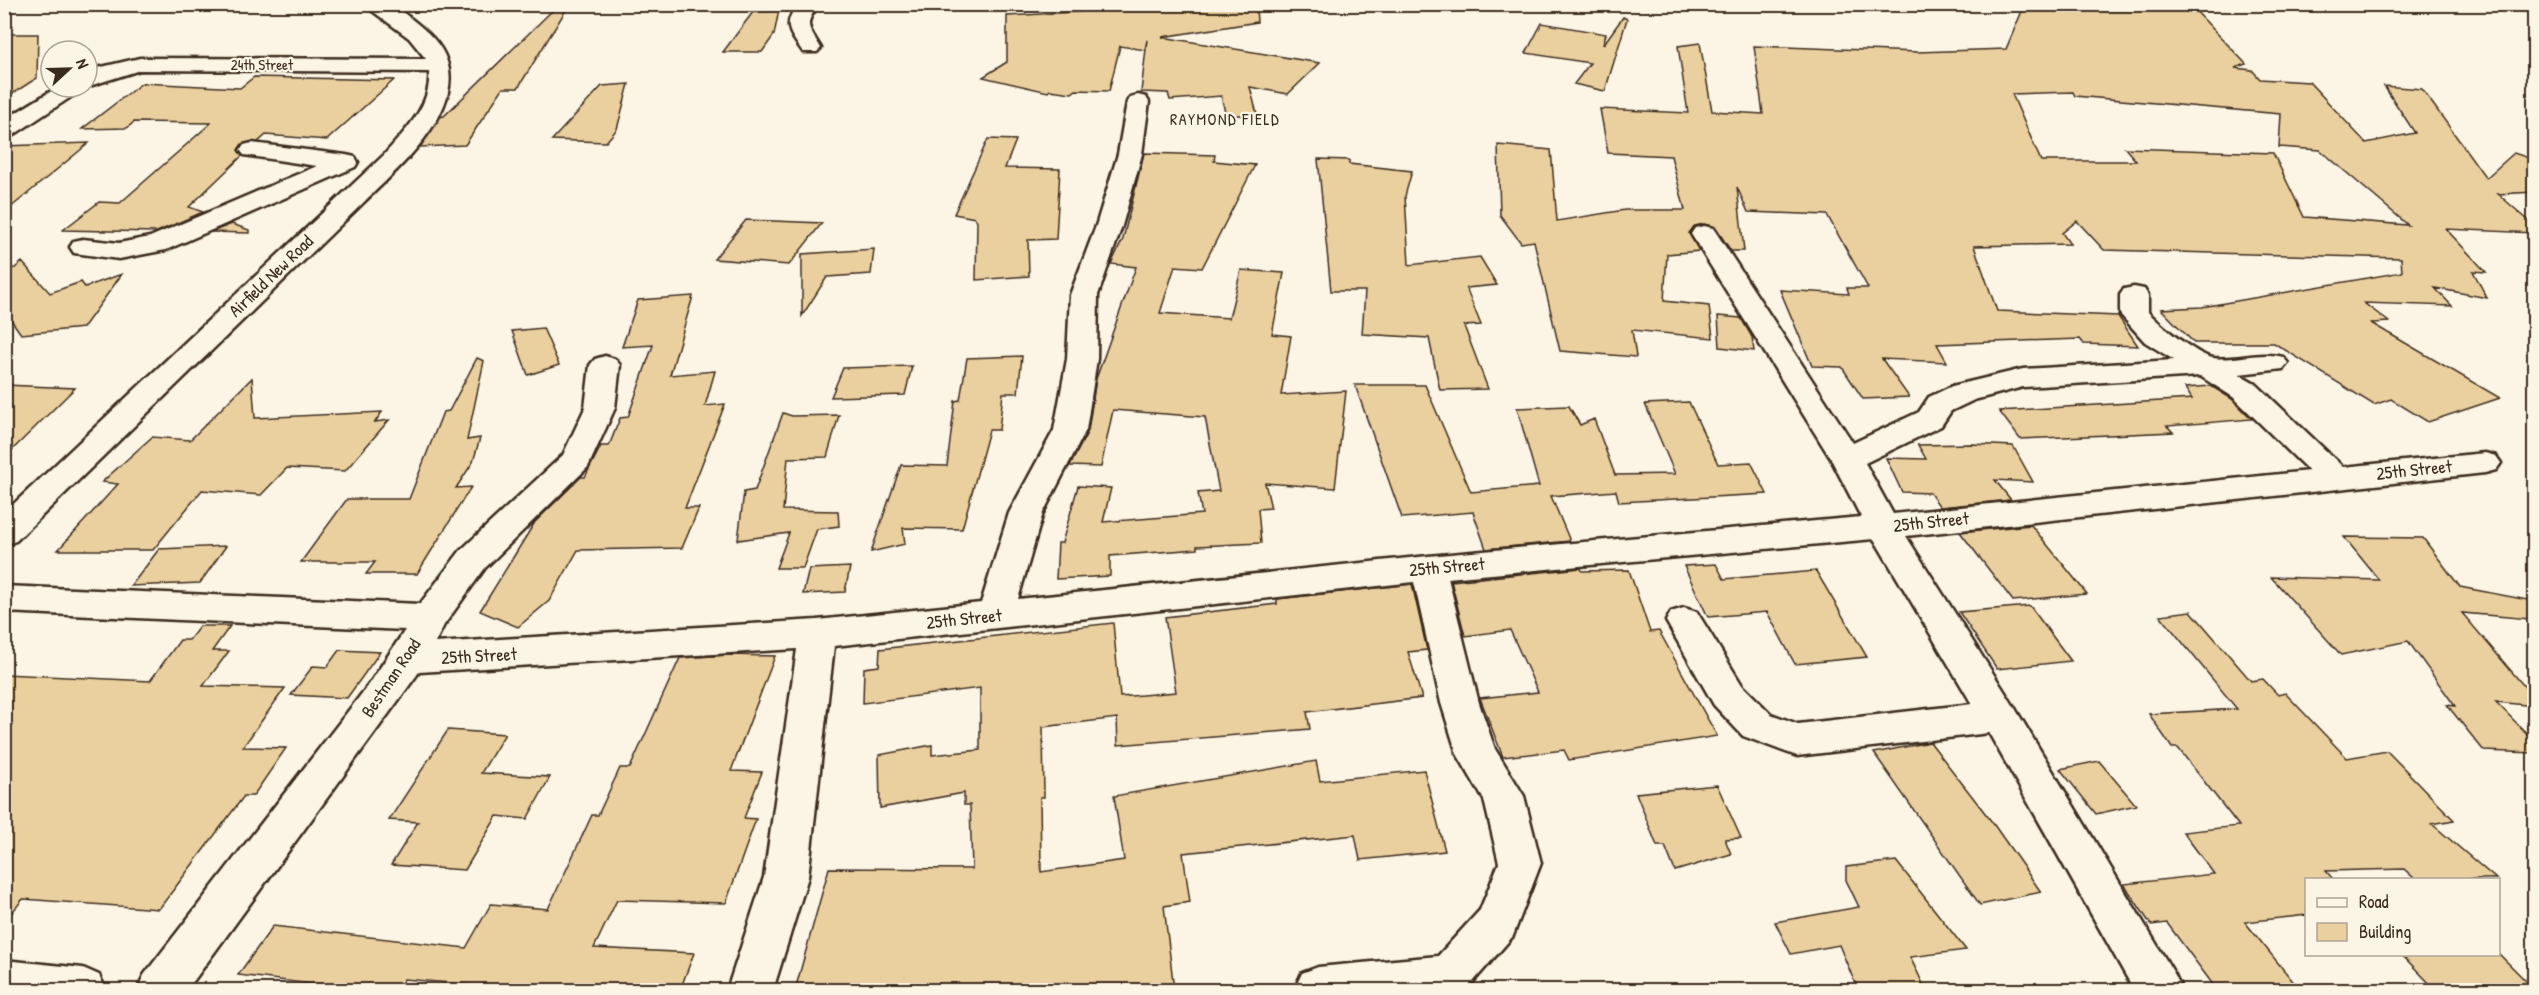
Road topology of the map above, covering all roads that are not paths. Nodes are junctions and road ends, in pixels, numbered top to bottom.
1 (373, 4) edge
2 (808, 4) edge
3 (810, 48) dead end
4 (440, 66) junction
5 (99, 75) edge
6 (52, 99) edge
7 (1138, 102) dead end
8 (4, 131) edge
9 (252, 150) dead end
10 (346, 162) junction
11 (385, 166) junction
12 (1704, 234) dead end
13 (83, 247) dead end
14 (2134, 296) dead end
15 (2273, 363) dead end
16 (605, 365) dead end
17 (2202, 366) junction
18 (1847, 459) junction
19 (2485, 463) dead end
20 (2336, 479) junction
21 (1883, 527) junction
22 (4, 533) edge
23 (1428, 568) junction
24 (4, 599) edge
25 (995, 616) junction
26 (430, 618) junction
27 (1684, 621) dead end
28 (817, 634) junction
29 (408, 659) junction
30 (1999, 716) junction
31 (4, 981) edge
32 (1318, 988) dead end
33 (83, 990) edge
34 (160, 990) edge
35 (750, 990) edge
36 (2159, 990) edge

1 - 4 street
2 - 3 street
4 - 5 street, 24th Street
4 - 11 street, Airfield New Road
6 - 8 street
7 - 25 street
9 - 10 street
10 - 11 street
10 - 13 street
11 - 22 street, Airfield New Road
12 - 18 street
14 - 17 street
15 - 17 street
16 - 26 street, Bestman Road
17 - 18 street
17 - 20 street
18 - 21 street
19 - 20 street, 25th Street
20 - 21 street, 25th Street
21 - 23 street, 25th Street
21 - 30 street
23 - 25 street, 25th Street
23 - 32 street
24 - 26 street
25 - 28 street, 25th Street
26 - 29 street, Bestman Road
27 - 30 street
28 - 29 street, 25th Street
28 - 35 street
29 - 34 street, Bestman Road
30 - 36 street
31 - 33 street

